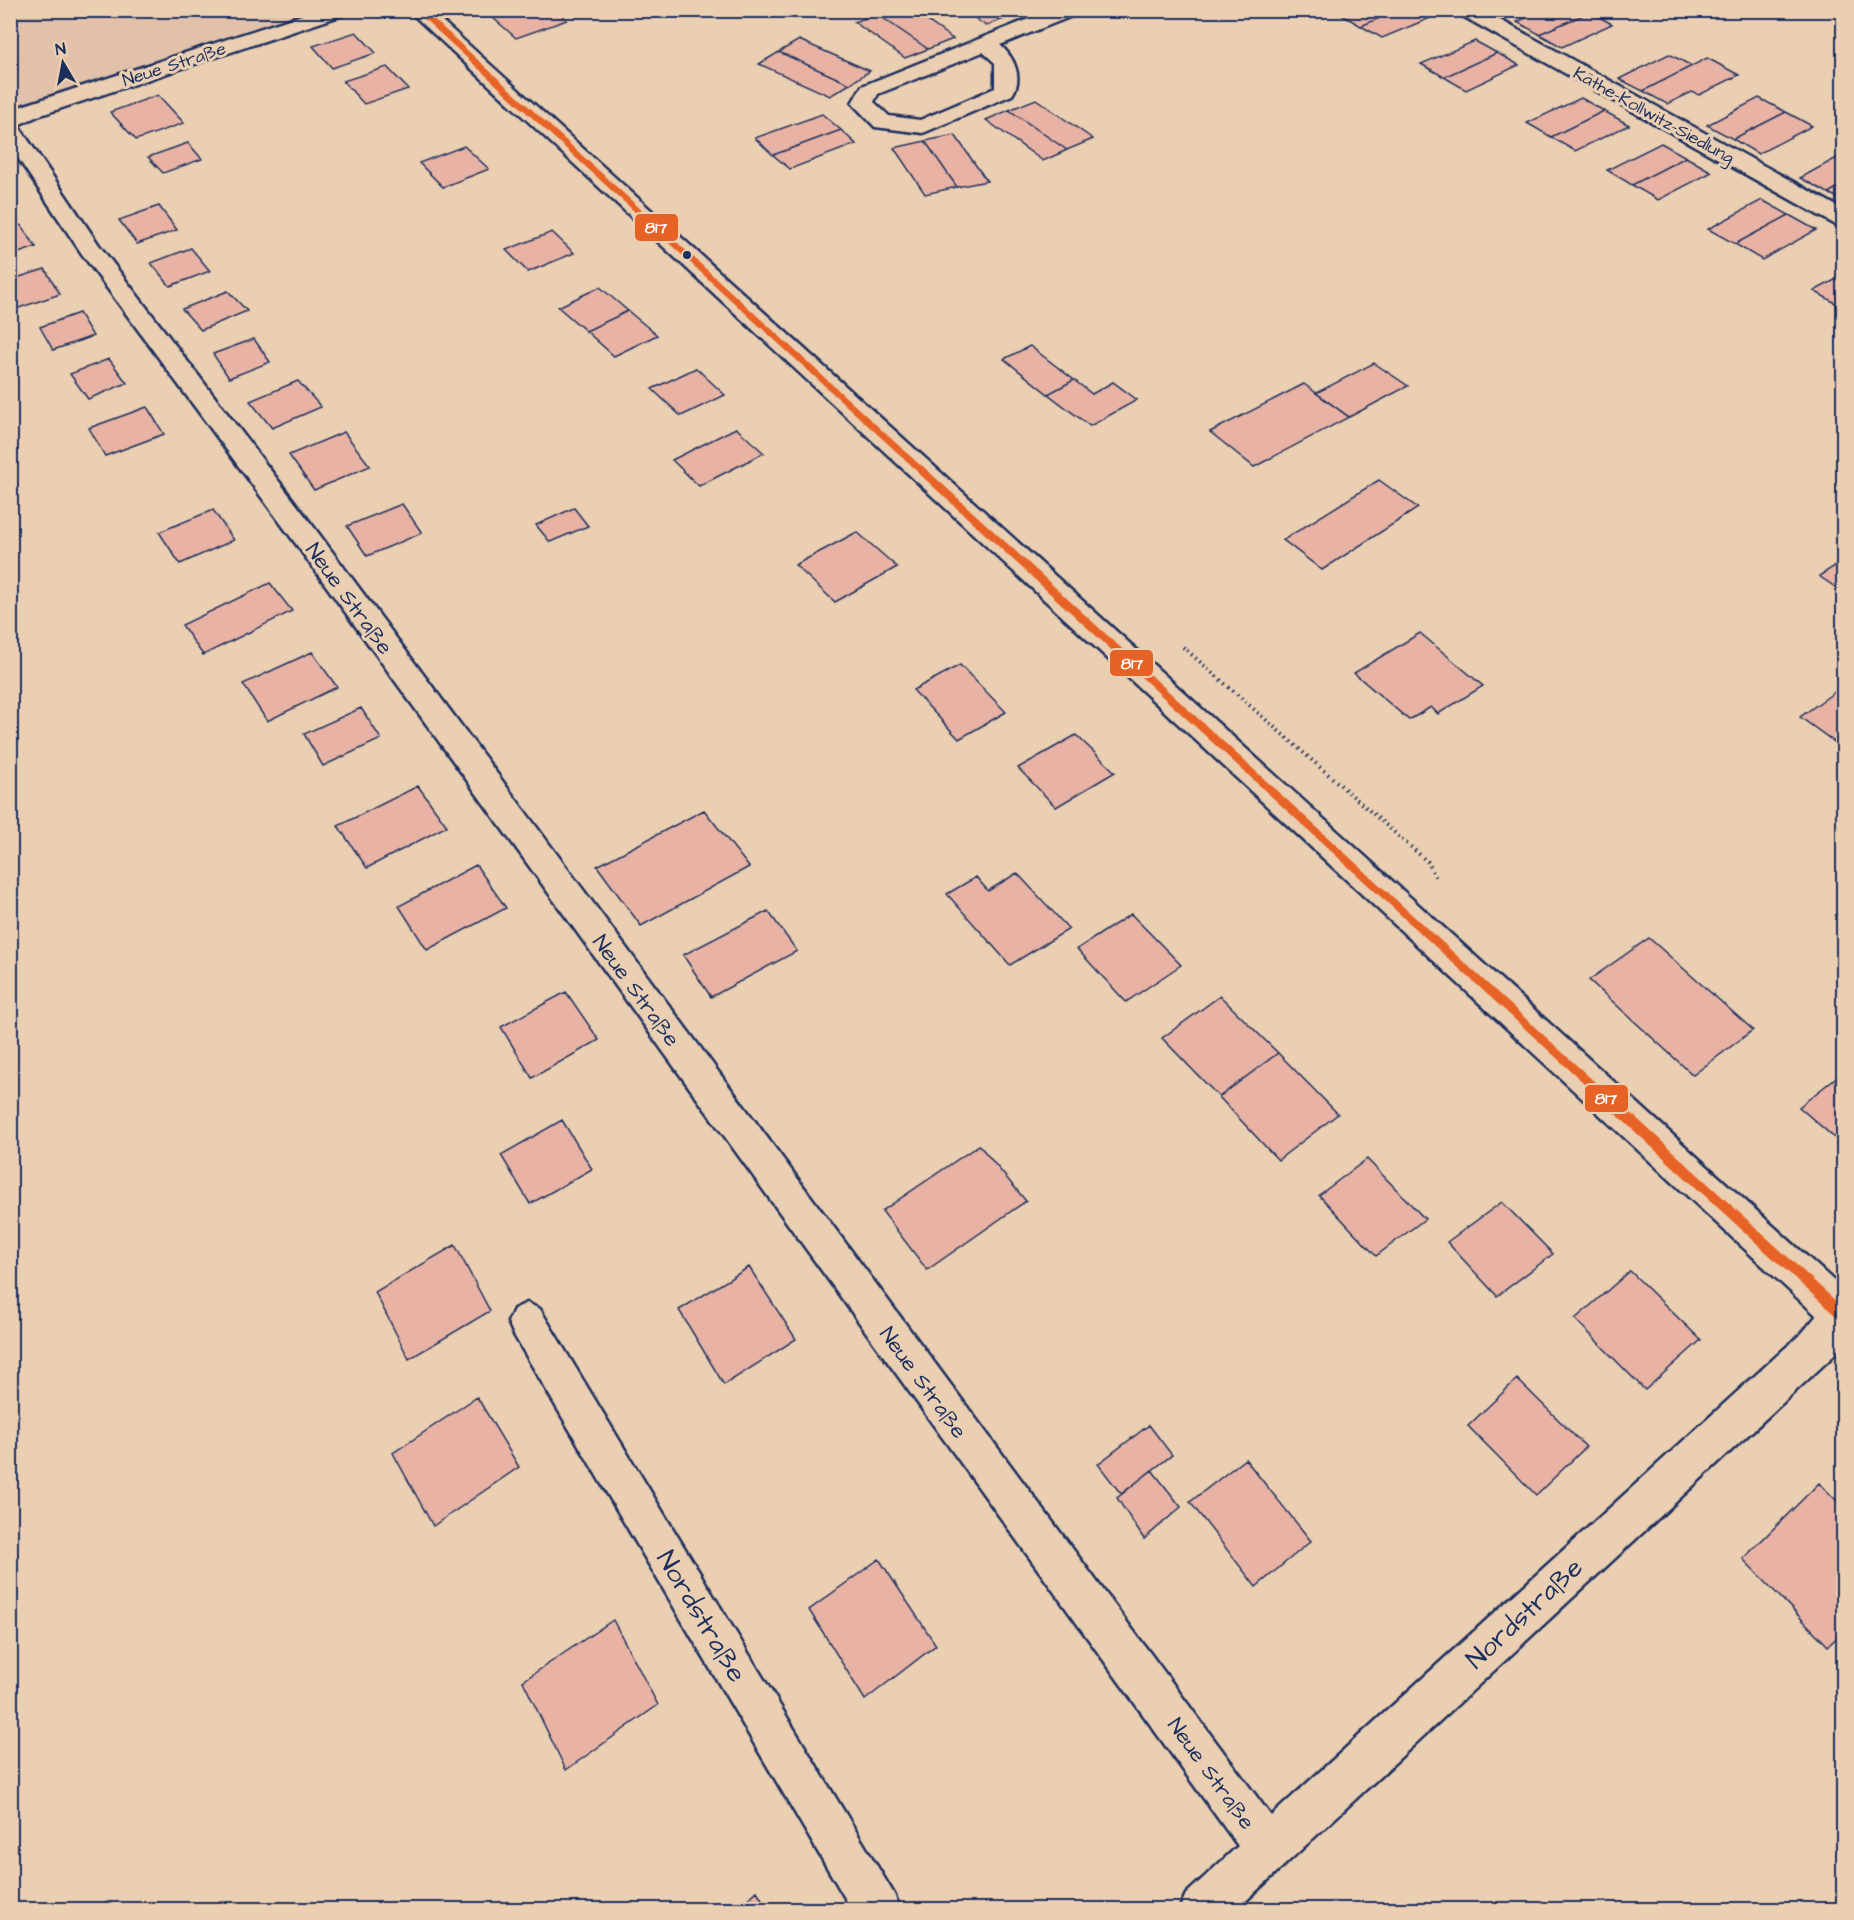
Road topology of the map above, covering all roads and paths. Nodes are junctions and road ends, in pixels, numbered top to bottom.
1 (339, 10) edge
2 (418, 10) edge
3 (1070, 10) edge
4 (1466, 10) edge
5 (986, 44) junction
6 (10, 120) edge
7 (10, 129) edge
8 (1844, 220) edge
9 (1843, 1313) edge
10 (527, 1322) dead end
11 (1267, 1848) junction
12 (878, 1910) edge
13 (1202, 1910) edge

1 - 6 street, Neue Straße
2 - 9 street
3 - 5 street
4 - 8 street, Käthe-Kollwitz-Siedlung
5 - 5 street
7 - 11 street, Neue Straße
9 - 11 street, Nordstraße
10 - 12 street, Nordstraße
11 - 13 street, Nordstraße

